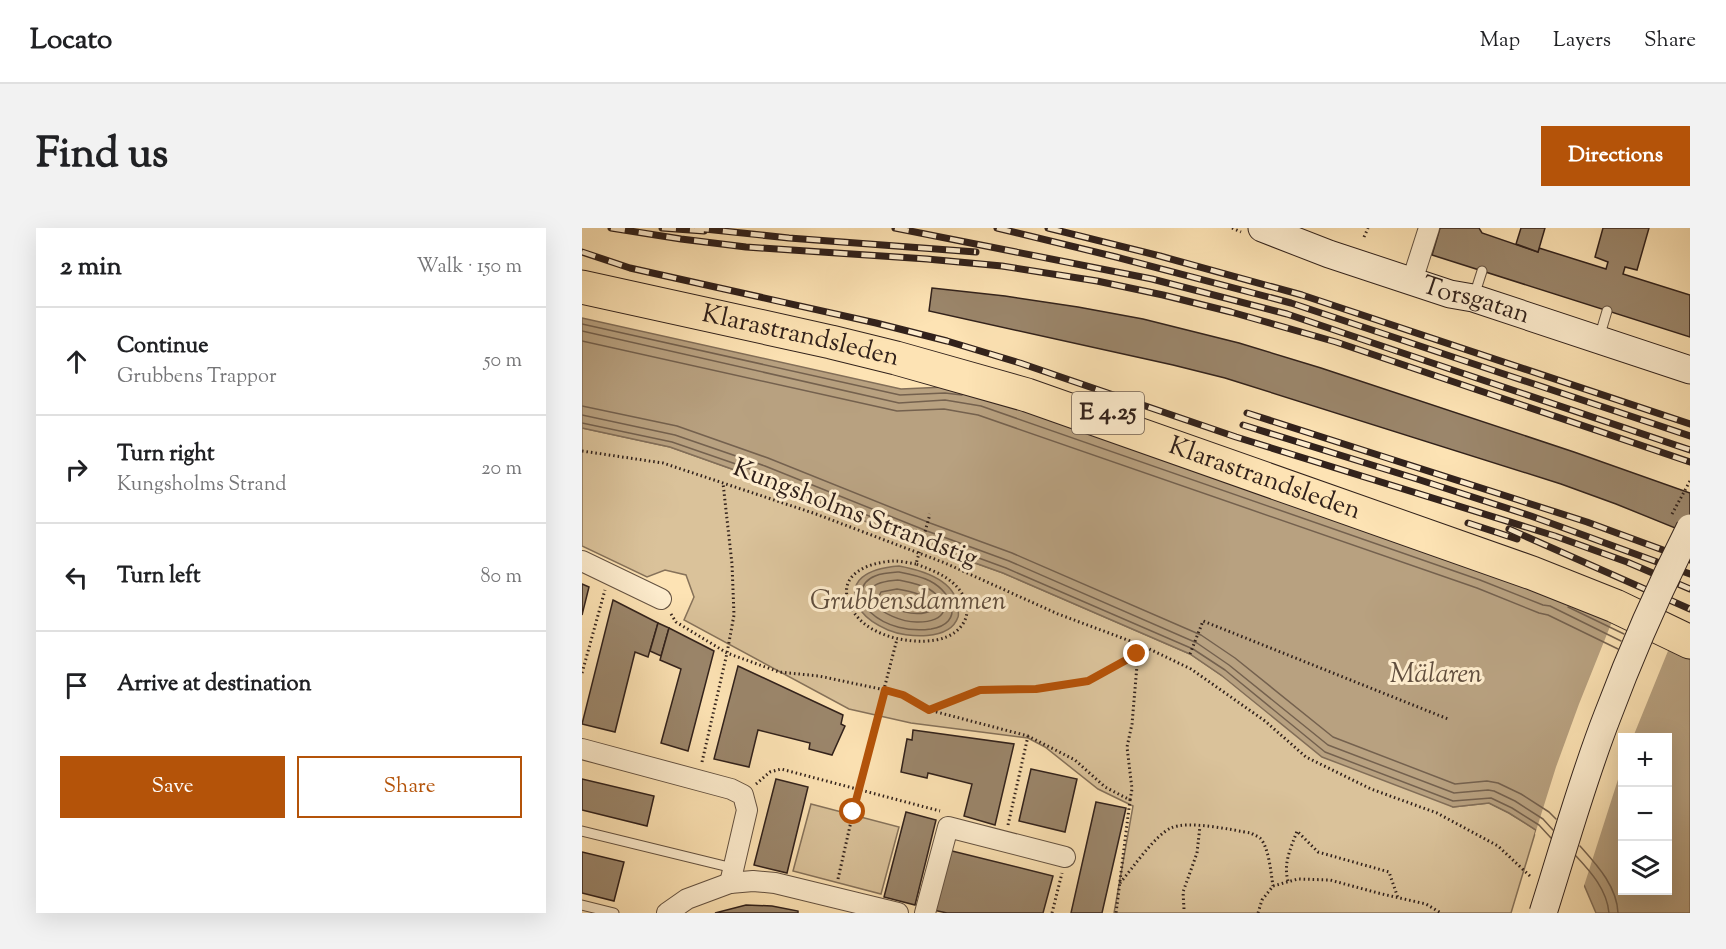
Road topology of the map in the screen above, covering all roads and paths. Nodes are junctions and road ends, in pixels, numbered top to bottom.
1 (1262, 228) edge
2 (1368, 228) edge
3 (1429, 228) edge
4 (1364, 237) dead end
5 (1482, 271) dead end
6 (582, 275) edge
7 (1412, 281) junction
8 (582, 287) edge
9 (1473, 298) junction
10 (1607, 311) dead end
11 (1599, 340) junction
12 (1690, 370) edge
13 (582, 451) edge
14 (723, 483) junction
15 (930, 514) dead end
16 (1690, 528) edge
17 (920, 554) junction
18 (582, 561) edge
19 (916, 564) junction
20 (609, 574) junction
21 (661, 599) joint
22 (1690, 629) edge
23 (897, 639) junction
24 (1690, 642) edge
25 (1141, 645) junction
26 (728, 653) junction
27 (1137, 654) junction
28 (1190, 654) dead end
29 (582, 672) edge
30 (885, 690) junction
31 (929, 710) junction
32 (1448, 719) dead end
33 (1028, 736) junction
34 (582, 749) edge
35 (704, 753) dead end
36 (858, 788) junction
37 (743, 795) junction
38 (1130, 800) junction
39 (1011, 811) dead end
40 (1200, 826) junction
41 (948, 827) junction
42 (582, 831) edge
43 (1065, 857) joint
44 (731, 876) junction
45 (1288, 881) junction
46 (1536, 882) dead end
47 (1120, 883) junction
48 (1273, 886) junction
49 (834, 896) junction
50 (1398, 898) junction
51 (582, 905) edge
52 (1184, 909) dead end
53 (614, 913) edge
54 (667, 913) edge
55 (897, 913) edge
56 (925, 913) edge
57 (1052, 913) edge
58 (1116, 913) edge
59 (1258, 913) edge
60 (1442, 913) edge
61 (1544, 913) edge

1 - 7 main road, Torsgatan
2 - 4 path
3 - 7 street
5 - 9 lane
6 - 22 highway, Klarastrandsleden / E 4.25
7 - 9 main road, Torsgatan
8 - 24 highway, Klarastrandsleden / E 4.25
9 - 11 main road, Torsgatan
10 - 11 lane
11 - 12 main road, Torsgatan
13 - 14 path, Kungsholms Strandstig
14 - 17 path, Kungsholms Strandstig
14 - 26 path
15 - 17 path
16 - 61 main road, bridge
17 - 19 path
17 - 25 path, Kungsholms Strandstig
18 - 20 street
19 - 23 path
19 - 23 path
20 - 21 street
20 - 29 path
21 - 26 path
23 - 30 path
25 - 27 path
25 - 46 path, Kungsholms Strandstig
26 - 30 path
26 - 35 path
27 - 31 path
27 - 38 path
28 - 32 path
30 - 31 path
30 - 36 path
31 - 33 path
33 - 38 path
33 - 39 path
34 - 37 street
36 - 37 path
36 - 41 path
36 - 49 path
37 - 44 street
38 - 47 path
40 - 47 path
40 - 48 path
40 - 52 path
41 - 43 street
41 - 56 street
42 - 44 lane
43 - 57 path
44 - 49 street
44 - 54 street
45 - 48 path
45 - 50 path
45 - 50 path
47 - 58 path
48 - 59 path
49 - 55 street
50 - 60 path
51 - 53 lane

